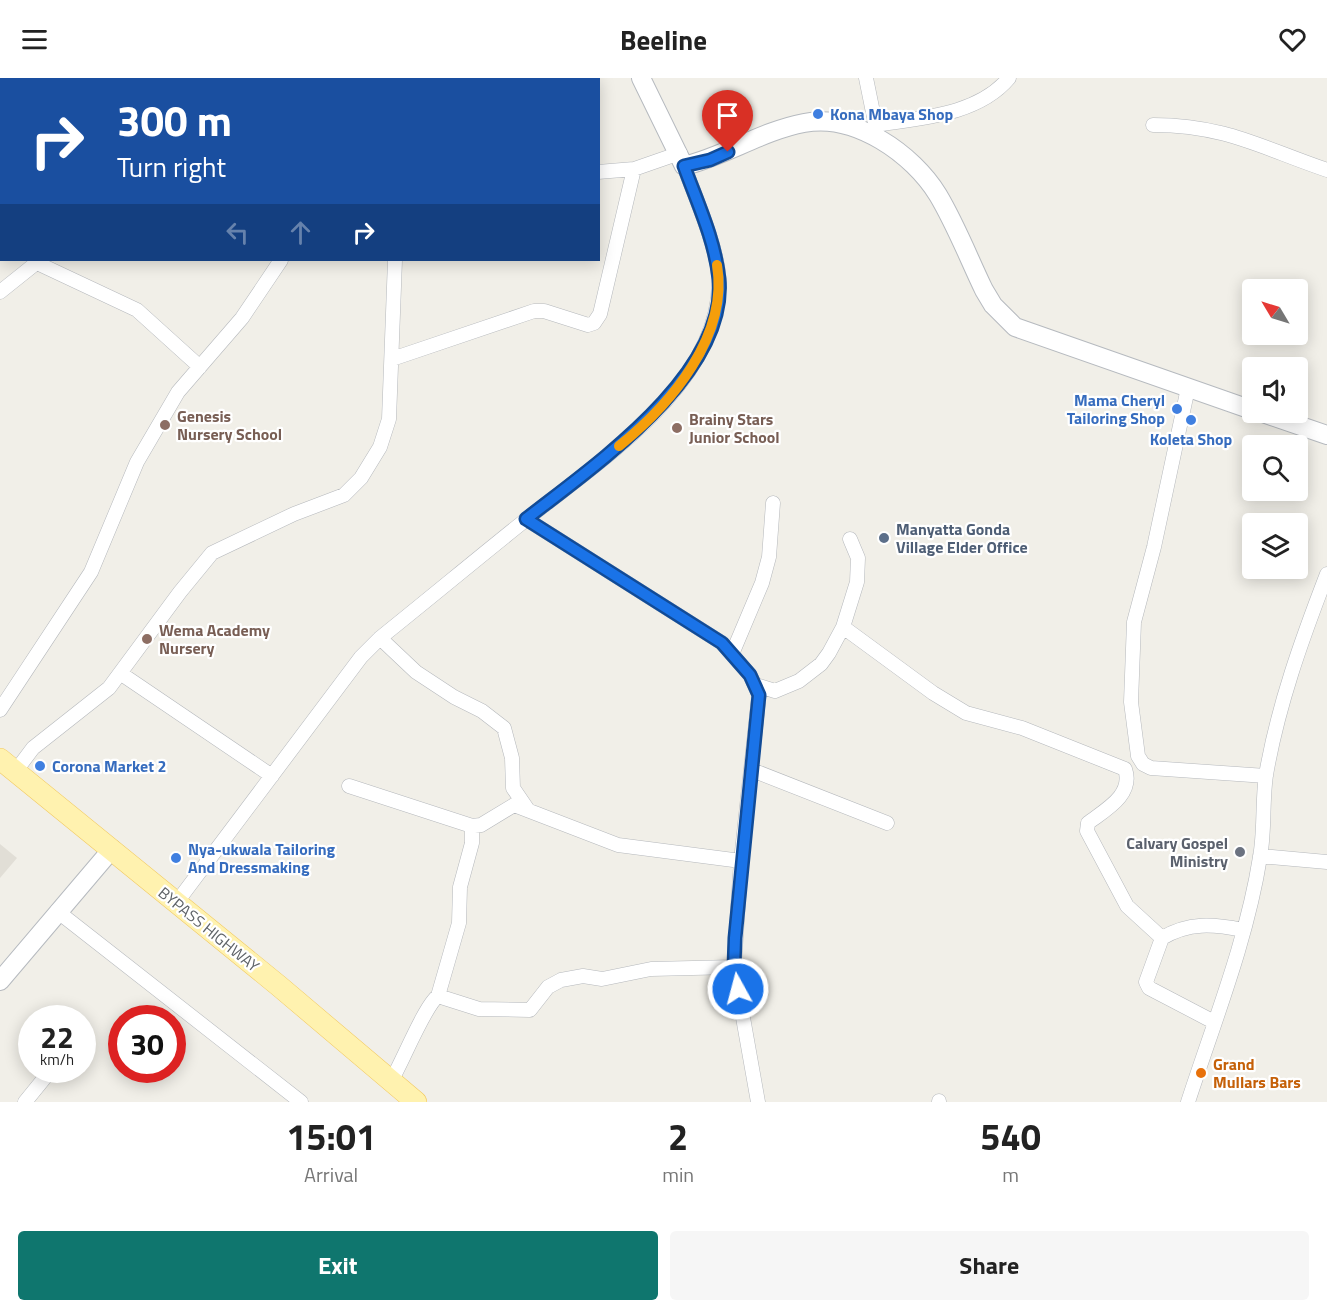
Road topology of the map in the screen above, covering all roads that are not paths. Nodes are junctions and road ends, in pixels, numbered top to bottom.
1 (641, 78) edge
2 (866, 78) edge
3 (1009, 78) edge
4 (1153, 125) dead end
5 (878, 132) junction
6 (682, 160) junction
7 (634, 169) junction
8 (1327, 170) edge
9 (600, 172) edge
10 (38, 261) edge
11 (281, 261) edge
12 (395, 261) edge
13 (0, 292) edge
14 (392, 359) junction
15 (200, 367) junction
16 (1188, 388) junction
17 (1242, 407) edge
18 (1292, 423) edge
19 (1327, 435) edge
20 (773, 503) dead end
21 (526, 519) junction
22 (850, 539) dead end
23 (1327, 574) edge
24 (843, 627) junction
25 (380, 638) junction
26 (732, 654) junction
27 (120, 673) junction
28 (756, 685) junction
29 (0, 708) edge
30 (8, 766) edge
31 (752, 770) junction
32 (272, 776) junction
33 (1266, 776) junction
34 (349, 786) dead end
35 (528, 810) junction
36 (887, 824) dead end
37 (472, 826) junction
38 (112, 849) junction
39 (1260, 856) junction
40 (741, 861) junction
41 (1327, 862) edge
42 (177, 902) junction
43 (57, 911) junction
44 (1243, 930) junction
45 (1162, 938) junction
46 (734, 967) junction
47 (0, 981) edge
48 (438, 996) junction
49 (1214, 1022) junction
50 (391, 1081) junction
51 (40, 1083) edge
52 (25, 1102) edge
53 (301, 1102) edge
54 (416, 1102) edge
55 (758, 1102) edge
56 (1188, 1102) edge

1 - 6 street
2 - 5 street
3 - 5 street
4 - 8 street
5 - 6 street
5 - 16 street
6 - 7 street
6 - 21 street
7 - 9 street
7 - 14 street
10 - 13 street
10 - 15 street
11 - 15 street
12 - 14 street
14 - 27 street
15 - 29 street
16 - 17 street
16 - 33 street
18 - 19 street
20 - 26 street
21 - 25 street
21 - 26 street
22 - 24 street
23 - 33 street
24 - 28 street
24 - 45 street
25 - 32 street
25 - 35 street
26 - 28 street
27 - 30 street
27 - 32 street
28 - 31 street
30 - 38 main road, BYPASS HIGHWAY
31 - 36 street
31 - 40 street
32 - 42 street
33 - 39 street
34 - 37 street
35 - 37 street
35 - 40 street
37 - 48 street
38 - 42 main road, BYPASS HIGHWAY
38 - 43 street
39 - 41 street
39 - 44 street
40 - 46 street
42 - 50 main road, BYPASS HIGHWAY
43 - 47 street
43 - 53 street
44 - 45 street
44 - 49 street
45 - 49 street
46 - 48 street
46 - 55 street
48 - 50 street
49 - 56 street
50 - 54 main road, BYPASS HIGHWAY
51 - 52 street

